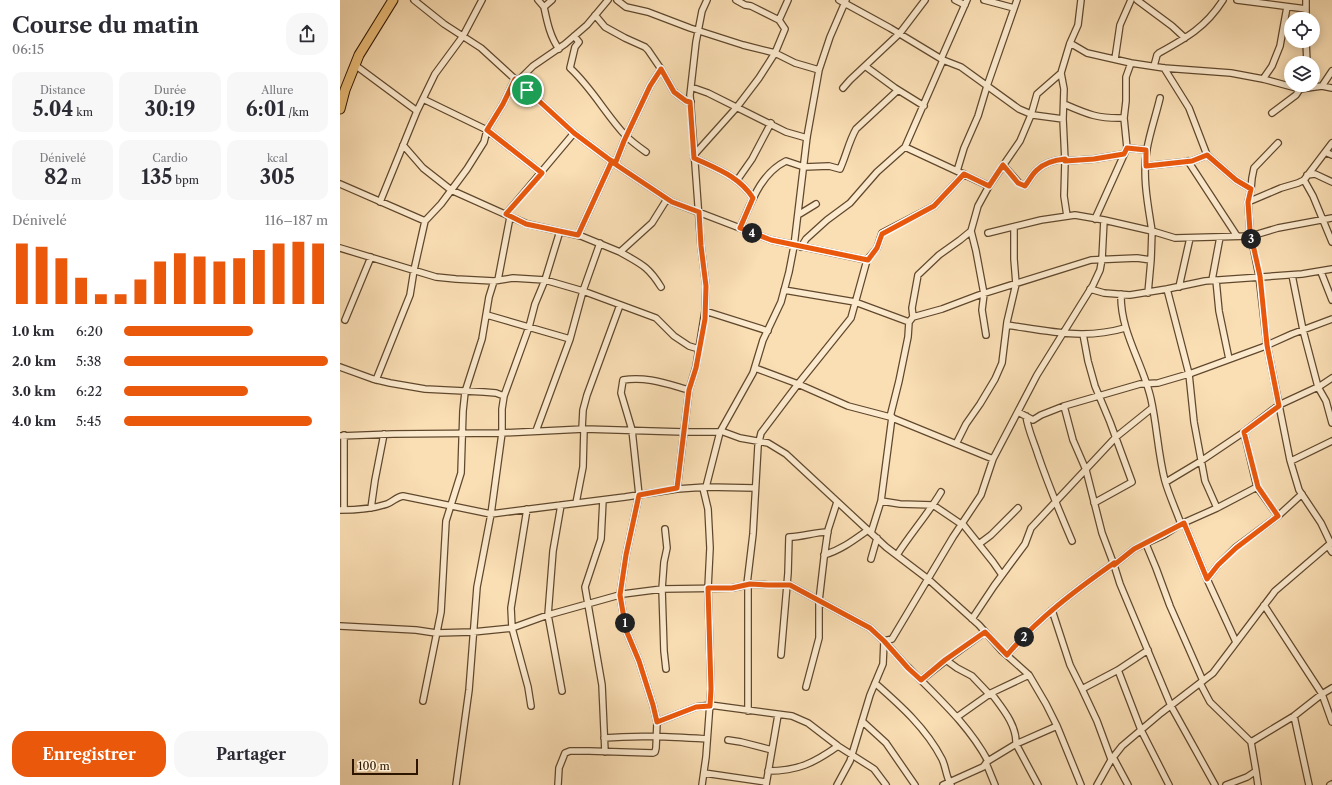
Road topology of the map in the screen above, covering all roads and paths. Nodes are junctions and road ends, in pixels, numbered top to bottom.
1 (394, 0) edge
2 (414, 0) edge
3 (482, 0) edge
4 (538, 0) edge
5 (552, 0) edge
6 (608, 0) edge
7 (617, 0) edge
8 (707, 0) edge
9 (736, 0) edge
10 (788, 0) edge
11 (839, 0) edge
12 (924, 0) edge
13 (955, 0) edge
14 (984, 0) edge
15 (1017, 0) edge
16 (1081, 0) edge
17 (1131, 0) edge
18 (1137, 0) edge
19 (1223, 0) edge
20 (1237, 0) edge
21 (1306, 0) edge
22 (845, 2) edge
23 (966, 2) edge
24 (544, 7) junction
25 (1287, 7) junction
26 (1014, 8) junction
27 (1306, 9) joint
28 (596, 15) junction
29 (779, 20) junction
30 (699, 31) junction
31 (900, 34) junction
32 (463, 36) junction
33 (574, 36) junction
34 (1185, 38) junction
35 (1070, 43) junction
36 (559, 49) junction
37 (776, 53) junction
38 (942, 59) junction
39 (1115, 59) junction
40 (1130, 63) junction
41 (355, 65) junction
42 (865, 66) junction
43 (1154, 66) junction
44 (1164, 68) junction
45 (661, 69) junction
46 (820, 70) junction
47 (1332, 71) edge
48 (1061, 73) junction
49 (1262, 79) junction
50 (516, 80) junction
51 (1284, 85) edge
52 (987, 86) junction
53 (1322, 86) joint
54 (691, 87) junction
55 (843, 88) dead end
56 (1332, 88) edge
57 (342, 89) edge
58 (898, 90) junction
59 (1298, 92) edge
60 (1160, 98) dead end
61 (423, 99) junction
62 (690, 102) junction
63 (1064, 104) junction
64 (924, 106) junction
65 (737, 107) junction
66 (340, 109) edge
67 (417, 111) junction
68 (1272, 113) dead end
69 (1031, 114) junction
70 (1124, 118) junction
71 (1062, 119) junction
72 (771, 123) junction
73 (487, 130) junction
74 (574, 133) junction
75 (627, 136) junction
76 (807, 138) junction
77 (1278, 143) dead end
78 (1332, 143) edge
79 (403, 145) junction
80 (905, 147) junction
81 (1127, 148) junction
82 (1146, 150) junction
83 (646, 152) dead end
84 (1325, 152) junction
85 (1124, 154) junction
86 (1207, 155) junction
87 (1332, 155) edge
88 (694, 156) junction
89 (1065, 160) junction
90 (1188, 161) junction
91 (614, 162) junction
92 (1003, 165) junction
93 (1146, 166) junction
94 (804, 167) junction
95 (957, 171) junction
96 (542, 173) junction
97 (964, 174) junction
98 (1308, 174) junction
99 (738, 179) junction
100 (1304, 180) junction
101 (1332, 182) edge
102 (340, 184) edge
103 (989, 186) junction
104 (1251, 189) junction
105 (451, 190) junction
106 (753, 198) junction
107 (668, 199) junction
108 (380, 202) junction
109 (1248, 202) junction
110 (816, 204) dead end
111 (699, 212) junction
112 (508, 215) junction
113 (798, 215) junction
114 (1067, 216) junction
115 (1096, 218) junction
116 (1332, 218) edge
117 (1104, 220) junction
118 (1324, 220) junction
119 (425, 221) junction
120 (1014, 226) junction
121 (740, 228) junction
122 (560, 231) junction
123 (971, 231) junction
124 (1152, 232) junction
125 (988, 233) dead end
126 (578, 235) junction
127 (1236, 236) junction
128 (1250, 236) junction
129 (1220, 237) junction
130 (1190, 238) junction
131 (1332, 242) edge
132 (600, 243) junction
133 (794, 246) junction
134 (801, 247) junction
135 (340, 248) edge
136 (620, 252) junction
137 (371, 257) junction
138 (1102, 259) junction
139 (868, 260) junction
140 (1151, 260) junction
141 (1332, 269) edge
142 (414, 270) junction
143 (1321, 272) junction
144 (1292, 275) junction
145 (1260, 276) junction
146 (545, 280) junction
147 (1214, 280) junction
148 (496, 281) junction
149 (1016, 284) junction
150 (661, 287) dead end
151 (1179, 287) junction
152 (1090, 289) junction
153 (784, 290) junction
154 (1167, 290) junction
155 (583, 291) junction
156 (1148, 293) junction
157 (984, 294) junction
158 (1121, 294) junction
159 (1332, 300) edge
160 (855, 302) junction
161 (620, 305) junction
162 (705, 311) junction
163 (487, 315) junction
164 (1332, 319) edge
165 (346, 320) dead end
166 (911, 320) junction
167 (1007, 325) junction
168 (529, 327) junction
169 (1125, 328) junction
170 (1303, 330) junction
171 (768, 331) junction
172 (1063, 333) junction
173 (1083, 334) junction
174 (986, 335) dead end
175 (570, 339) junction
176 (1267, 345) junction
177 (699, 349) junction
178 (1229, 359) junction
179 (340, 367) edge
180 (755, 368) junction
181 (1189, 374) junction
182 (1332, 378) edge
183 (376, 380) junction
184 (798, 384) junction
185 (1147, 384) junction
186 (1318, 387) junction
187 (689, 390) junction
188 (465, 392) junction
189 (504, 396) junction
190 (1100, 396) junction
191 (1064, 406) junction
192 (1279, 406) junction
193 (1152, 408) junction
194 (1018, 412) junction
195 (1026, 416) junction
196 (891, 417) junction
197 (1332, 423) edge
198 (583, 429) junction
199 (632, 430) junction
200 (536, 431) junction
201 (721, 431) junction
202 (684, 432) junction
203 (1244, 432) junction
204 (463, 433) junction
205 (502, 433) junction
206 (384, 434) junction
207 (342, 436) edge
208 (1116, 438) junction
209 (759, 441) junction
210 (1332, 441) edge
211 (956, 444) junction
212 (993, 459) junction
213 (1201, 461) junction
214 (1291, 461) junction
215 (1086, 470) junction
216 (1166, 482) junction
217 (705, 487) junction
218 (1258, 487) junction
219 (677, 488) junction
220 (755, 488) junction
221 (941, 492) dead end
222 (1302, 494) junction
223 (639, 495) junction
224 (603, 500) junction
225 (881, 501) junction
226 (837, 502) junction
227 (1056, 502) junction
228 (576, 503) junction
229 (1094, 503) junction
230 (933, 504) junction
231 (561, 505) junction
232 (450, 506) junction
233 (371, 508) junction
234 (1018, 508) dead end
235 (1217, 508) junction
236 (527, 509) junction
237 (342, 510) edge
238 (491, 514) junction
239 (1278, 516) junction
240 (1182, 523) junction
241 (962, 524) junction
242 (665, 529) dead end
243 (828, 532) junction
244 (870, 532) junction
245 (877, 538) junction
246 (1072, 541) dead end
247 (979, 544) junction
248 (1146, 544) junction
249 (1330, 544) edge
250 (1332, 552) edge
251 (824, 555) junction
252 (897, 555) junction
253 (871, 560) dead end
254 (1114, 564) junction
255 (1002, 575) junction
256 (928, 579) junction
257 (1207, 579) junction
258 (748, 584) junction
259 (787, 585) junction
260 (708, 588) junction
261 (662, 589) junction
262 (620, 595) junction
263 (819, 601) junction
264 (588, 603) junction
265 (1264, 605) junction
266 (1052, 610) junction
267 (548, 615) junction
268 (972, 619) junction
269 (340, 626) edge
270 (512, 628) junction
271 (473, 632) junction
272 (985, 632) junction
273 (436, 633) junction
274 (884, 641) junction
275 (1236, 642) junction
276 (1148, 650) junction
277 (781, 655) dead end
278 (1007, 655) junction
279 (946, 660) junction
280 (666, 669) dead end
281 (1118, 670) junction
282 (1029, 675) junction
283 (921, 680) junction
284 (1202, 682) junction
285 (875, 683) junction
286 (806, 687) dead end
287 (1332, 688) edge
288 (1082, 689) junction
289 (562, 691) dead end
290 (990, 694) junction
291 (1322, 694) junction
292 (423, 701) dead end
293 (531, 706) dead end
294 (710, 706) junction
295 (1171, 706) junction
296 (748, 711) junction
297 (778, 714) junction
298 (1294, 716) junction
299 (957, 717) junction
300 (862, 720) junction
301 (657, 722) junction
302 (1332, 722) edge
303 (1057, 726) junction
304 (1141, 730) junction
305 (656, 736) junction
306 (604, 738) junction
307 (707, 739) junction
308 (728, 740) dead end
309 (1250, 742) junction
310 (1016, 744) junction
311 (838, 746) junction
312 (772, 750) junction
313 (605, 752) junction
314 (852, 754) junction
315 (1112, 758) junction
316 (987, 762) junction
317 (768, 771) junction
318 (1256, 771) junction
319 (704, 772) junction
320 (766, 784) edge
321 (948, 784) edge
322 (456, 785) edge
323 (558, 785) edge
324 (702, 785) edge
325 (837, 785) edge
326 (886, 785) edge
327 (915, 785) edge
328 (996, 785) edge
329 (1038, 785) edge
330 (1081, 785) edge
331 (1097, 785) edge
332 (1128, 785) edge
333 (1169, 785) edge
334 (1215, 785) edge
335 (1226, 785) edge
336 (1258, 785) edge
337 (1309, 785) edge

1 - 41 highway
2 - 32 street
3 - 32 street
4 - 24 street
5 - 24 street
6 - 28 street
7 - 30 street
8 - 30 street
9 - 29 street
10 - 29 street
11 - 22 street
12 - 31 street
13 - 23 street
14 - 26 street
15 - 26 street
16 - 35 street
17 - 39 street
18 - 34 street
19 - 34 street
20 - 25 street
21 - 27 street
22 - 31 street
22 - 46 street
23 - 38 street
24 - 36 street
25 - 27 street
25 - 49 street
26 - 52 street
28 - 33 street
28 - 45 street
29 - 37 street
30 - 37 street
30 - 54 street
31 - 38 street
31 - 42 street
32 - 50 street
32 - 61 street
33 - 36 street
33 - 75 street
34 - 43 street
35 - 39 street
35 - 48 street
36 - 50 street
37 - 46 street
37 - 65 street
38 - 52 street
38 - 64 street
39 - 40 street
40 - 43 street
40 - 70 street
41 - 57 highway
41 - 67 street
42 - 55 street
42 - 58 street
43 - 44 street
44 - 49 street
44 - 86 street
45 - 62 street
45 - 75 street
46 - 76 street
47 - 53 street
48 - 63 street
48 - 69 street
49 - 51 street
50 - 73 street
50 - 74 street
52 - 69 street
52 - 95 street
53 - 56 street
54 - 62 street
54 - 65 street
57 - 66 highway
58 - 64 street
58 - 94 street
59 - 68 street
60 - 82 street
61 - 67 street
61 - 73 street
62 - 88 street
63 - 70 street
63 - 71 street
64 - 80 street
65 - 72 street
65 - 88 street
67 - 79 street
69 - 71 street
69 - 92 street
70 - 81 street
71 - 89 street
72 - 76 street
72 - 99 street
73 - 96 street
73 - 105 street
74 - 91 street
74 - 96 street
75 - 83 street
75 - 91 street
76 - 94 street
77 - 104 street
78 - 84 street
79 - 105 street
79 - 108 street
80 - 95 street
80 - 134 street
81 - 82 street
81 - 85 street
82 - 93 street
84 - 87 street
84 - 98 street
85 - 89 street
85 - 115 street
86 - 90 street
86 - 104 street
88 - 99 street
88 - 111 street
89 - 92 street
89 - 114 street
90 - 93 street
90 - 127 street
91 - 107 street
91 - 126 street
92 - 103 street
93 - 124 street
94 - 106 street
94 - 113 street
95 - 97 street
96 - 112 street
97 - 103 street
97 - 139 street
98 - 100 street
98 - 101 street
99 - 106 street
100 - 109 street
100 - 118 street
102 - 108 street
103 - 123 street
104 - 109 street
105 - 112 street
105 - 119 street
106 - 121 street
107 - 111 street
107 - 136 street
108 - 119 street
109 - 128 street
110 - 113 street
111 - 121 street
111 - 162 street
112 - 122 street
112 - 148 street
113 - 133 street
114 - 115 street
114 - 120 street
115 - 117 street
116 - 118 street
117 - 124 street
117 - 138 street
118 - 128 street
118 - 131 street
119 - 142 street
120 - 125 street
120 - 149 street
121 - 133 street
122 - 126 street
122 - 146 street
123 - 157 street
123 - 166 street
124 - 130 street
124 - 140 street
126 - 132 street
127 - 128 street
127 - 129 street
128 - 145 street
129 - 130 street
129 - 147 street
130 - 151 street
132 - 136 street
132 - 155 street
133 - 134 street
133 - 153 street
134 - 139 street
135 - 137 street
136 - 150 street
137 - 142 street
137 - 165 street
138 - 140 street
138 - 149 street
138 - 152 street
139 - 160 street
140 - 156 street
141 - 143 street
142 - 148 street
142 - 183 street
143 - 144 street
143 - 159 street
144 - 145 street
144 - 170 street
145 - 147 street
145 - 176 street
146 - 148 street
146 - 155 street
146 - 168 street
147 - 151 street
147 - 178 street
148 - 163 street
149 - 157 street
149 - 167 street
151 - 154 street
152 - 158 street
152 - 172 street
153 - 160 street
153 - 171 street
154 - 156 street
154 - 181 street
155 - 161 street
155 - 175 street
156 - 158 street
157 - 166 street
157 - 174 street
158 - 169 street
160 - 166 street
160 - 184 street
161 - 177 street
161 - 198 street
162 - 171 street
162 - 177 street
163 - 168 street
163 - 188 street
164 - 170 street
166 - 196 street
167 - 172 street
167 - 211 street
168 - 175 street
168 - 189 street
169 - 173 street
169 - 185 street
170 - 176 street
170 - 186 street
171 - 180 street
172 - 173 street
172 - 194 street
173 - 190 street
175 - 200 street
176 - 178 street
176 - 192 street
177 - 187 street
178 - 181 street
179 - 183 street
180 - 184 street
180 - 201 street
181 - 185 street
181 - 213 street
182 - 186 street
183 - 188 street
184 - 196 street
184 - 209 street
185 - 190 street
185 - 193 street
186 - 192 street
186 - 197 street
187 - 199 street
187 - 202 street
188 - 189 street
188 - 204 street
189 - 205 street
190 - 191 street
190 - 208 street
191 - 195 street
191 - 215 street
192 - 203 street
192 - 214 street
193 - 208 street
193 - 216 street
194 - 195 street
194 - 212 street
195 - 227 street
196 - 211 street
196 - 225 street
198 - 199 street
198 - 200 street
198 - 228 street
199 - 202 street
199 - 223 street
200 - 205 street
201 - 202 street
201 - 209 street
201 - 217 street
202 - 219 street
203 - 213 street
203 - 218 street
204 - 205 street
204 - 206 street
204 - 232 street
205 - 238 street
206 - 207 street
206 - 233 street
207 - 237 street
208 - 215 street
208 - 229 street
209 - 220 street
209 - 226 street
210 - 214 street
211 - 212 street
212 - 241 street
213 - 216 street
213 - 235 street
214 - 222 street
215 - 227 street
215 - 229 street
216 - 240 street
217 - 219 street
217 - 220 street
217 - 260 street
218 - 235 street
218 - 239 street
219 - 223 street
220 - 258 street
221 - 230 street
222 - 239 street
222 - 249 street
223 - 224 street
223 - 262 street
224 - 228 street
224 - 264 street
225 - 230 street
225 - 244 street
226 - 243 street
226 - 244 street
227 - 246 street
227 - 255 street
228 - 231 street
229 - 254 street
230 - 241 street
230 - 252 street
231 - 236 street
231 - 267 street
232 - 233 street
232 - 238 street
232 - 273 street
233 - 237 street
234 - 247 street
235 - 240 street
236 - 238 street
236 - 270 street
238 - 271 street
239 - 257 street
240 - 248 street
240 - 257 street
241 - 247 street
241 - 256 street
242 - 261 street
243 - 251 street
243 - 259 street
244 - 245 street
244 - 251 street
245 - 252 street
245 - 253 street
247 - 255 street
248 - 254 street
248 - 284 street
249 - 250 street
249 - 265 street
251 - 263 street
252 - 256 street
254 - 266 street
254 - 276 street
255 - 268 street
256 - 268 street
256 - 274 street
257 - 275 street
258 - 259 street
258 - 260 street
258 - 296 street
259 - 263 street
259 - 277 street
260 - 261 street
260 - 294 street
261 - 262 street
261 - 280 street
262 - 264 street
262 - 301 street
263 - 274 street
263 - 286 street
264 - 267 street
264 - 306 street
265 - 275 street
265 - 291 street
266 - 278 street
266 - 288 street
267 - 270 street
267 - 289 street
268 - 272 street
269 - 273 street
270 - 271 street
270 - 293 street
271 - 273 street
271 - 322 street
272 - 278 street
272 - 279 street
273 - 292 street
274 - 283 street
274 - 285 street
275 - 284 street
276 - 281 street
276 - 295 street
278 - 282 street
279 - 283 street
279 - 290 street
281 - 288 street
281 - 304 street
282 - 290 street
282 - 303 street
283 - 299 street
284 - 295 street
284 - 309 street
285 - 300 street
285 - 321 street
287 - 291 street
288 - 315 street
290 - 299 street
290 - 310 street
291 - 298 street
291 - 302 street
294 - 296 street
294 - 301 street
294 - 307 street
295 - 304 street
295 - 334 street
296 - 297 street
297 - 311 street
297 - 312 street
298 - 309 street
298 - 337 street
299 - 316 street
300 - 314 street
300 - 327 street
301 - 305 street
303 - 310 street
303 - 330 street
304 - 315 street
304 - 333 street
305 - 306 street
305 - 307 street
305 - 313 street
306 - 313 street
307 - 319 street
308 - 312 street
309 - 318 street
310 - 316 street
310 - 329 street
311 - 314 street
311 - 317 street
312 - 317 street
313 - 323 street
314 - 325 street
314 - 326 street
315 - 331 street
315 - 332 street
316 - 321 street
316 - 328 street
317 - 320 street
318 - 335 street
318 - 336 street
319 - 320 street
319 - 324 street

